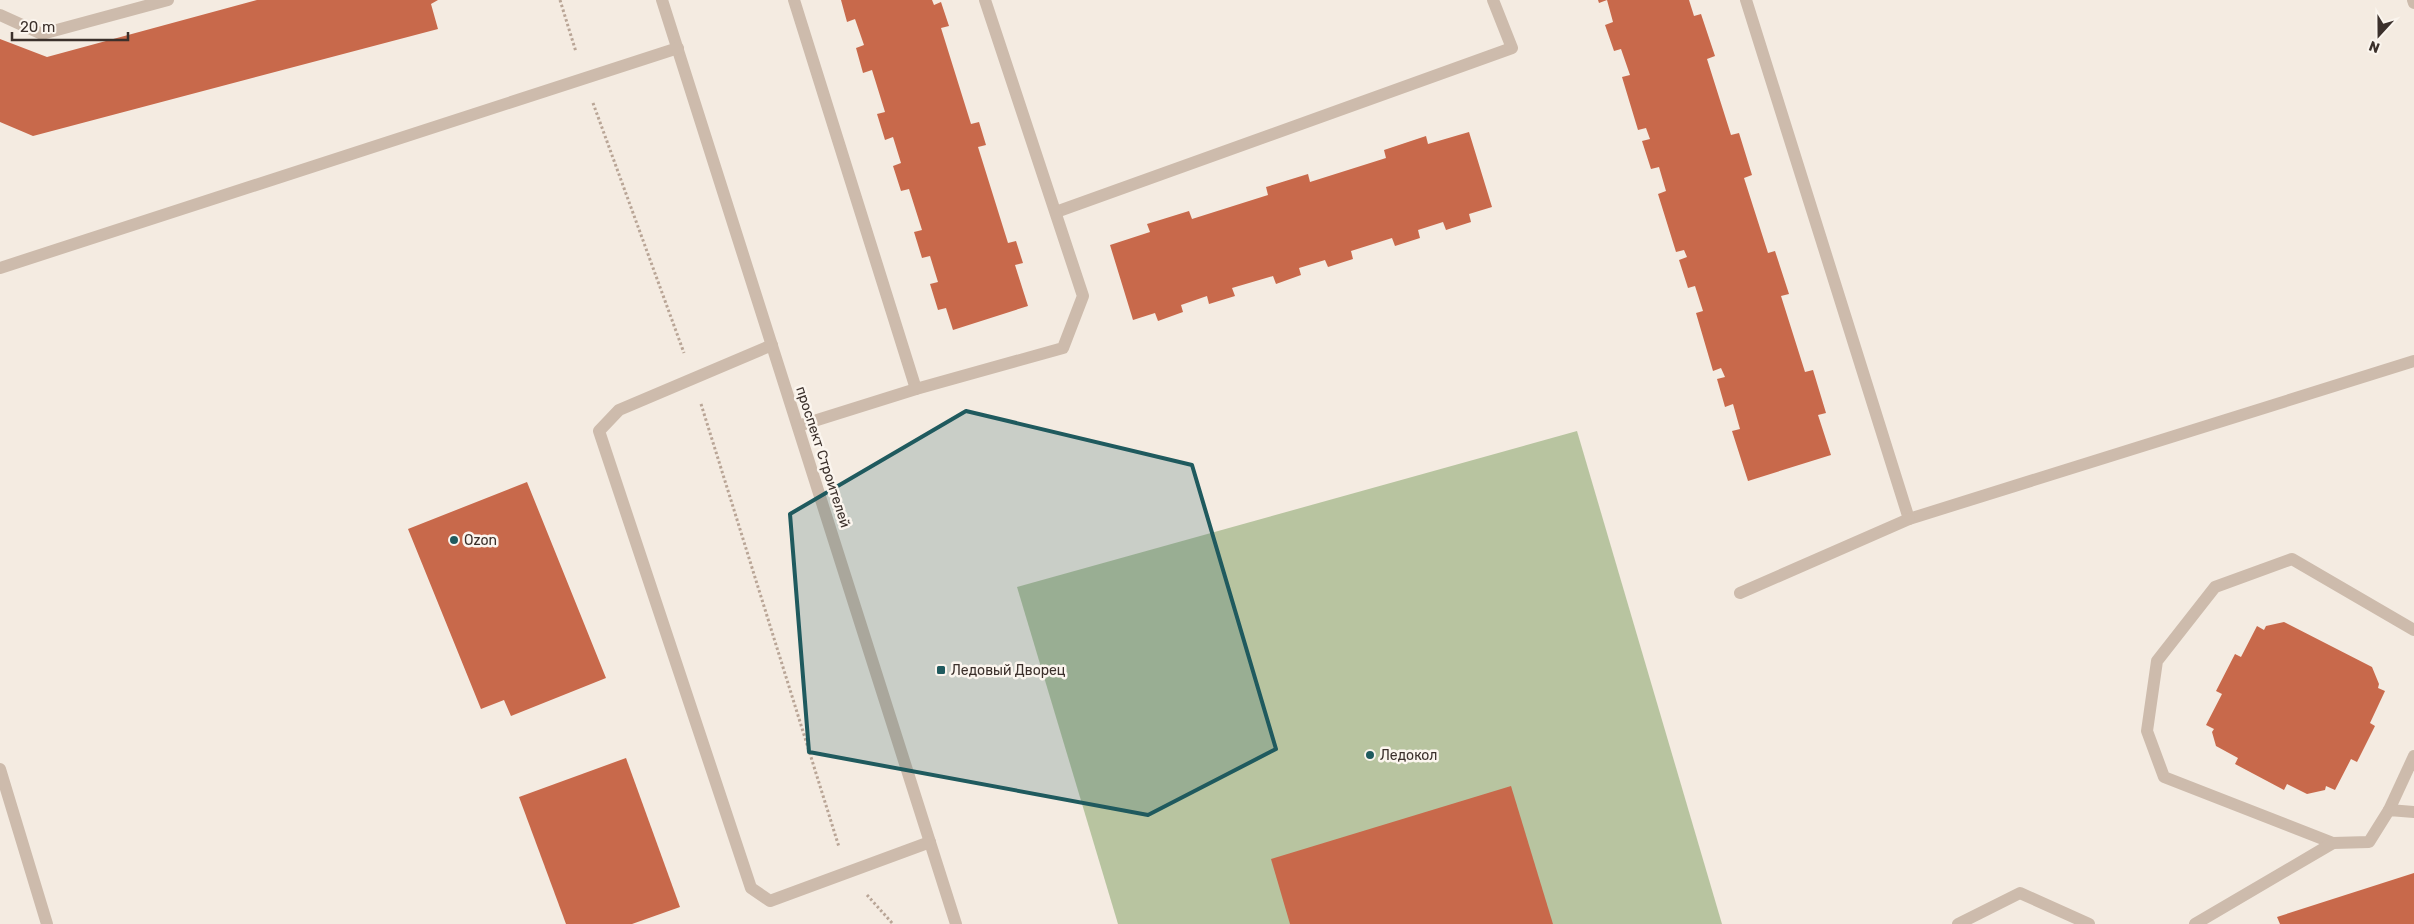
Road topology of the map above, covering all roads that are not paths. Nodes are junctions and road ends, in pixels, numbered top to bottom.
1 (168, 0) edge
2 (662, 0) edge
3 (794, 0) edge
4 (985, 0) edge
5 (1493, 0) edge
6 (1746, 0) edge
7 (0, 15) edge
8 (678, 48) junction
9 (1056, 212) junction
10 (0, 268) edge
11 (772, 345) junction
12 (2414, 361) edge
13 (916, 389) junction
14 (798, 426) junction
15 (1910, 519) junction
16 (1740, 593) dead end
17 (2414, 630) edge
18 (2414, 756) edge
19 (0, 769) edge
20 (2389, 810) junction
21 (2414, 812) edge
22 (930, 842) junction
23 (2333, 843) junction
24 (47, 924) edge
25 (956, 924) edge
26 (1958, 924) edge
27 (2089, 924) edge
28 (2195, 924) edge

1 - 7 street
2 - 8 street, проспект Строителей
3 - 13 street
4 - 9 street
5 - 9 street
6 - 15 street
8 - 10 street
8 - 11 street, проспект Строителей
9 - 13 street
11 - 14 street, проспект Строителей
11 - 22 street
12 - 15 street
13 - 14 street
14 - 22 street, проспект Строителей
15 - 16 street
17 - 23 street
18 - 20 street
19 - 24 street
20 - 21 street
20 - 23 street
22 - 25 street, проспект Строителей
23 - 28 street
26 - 27 street

